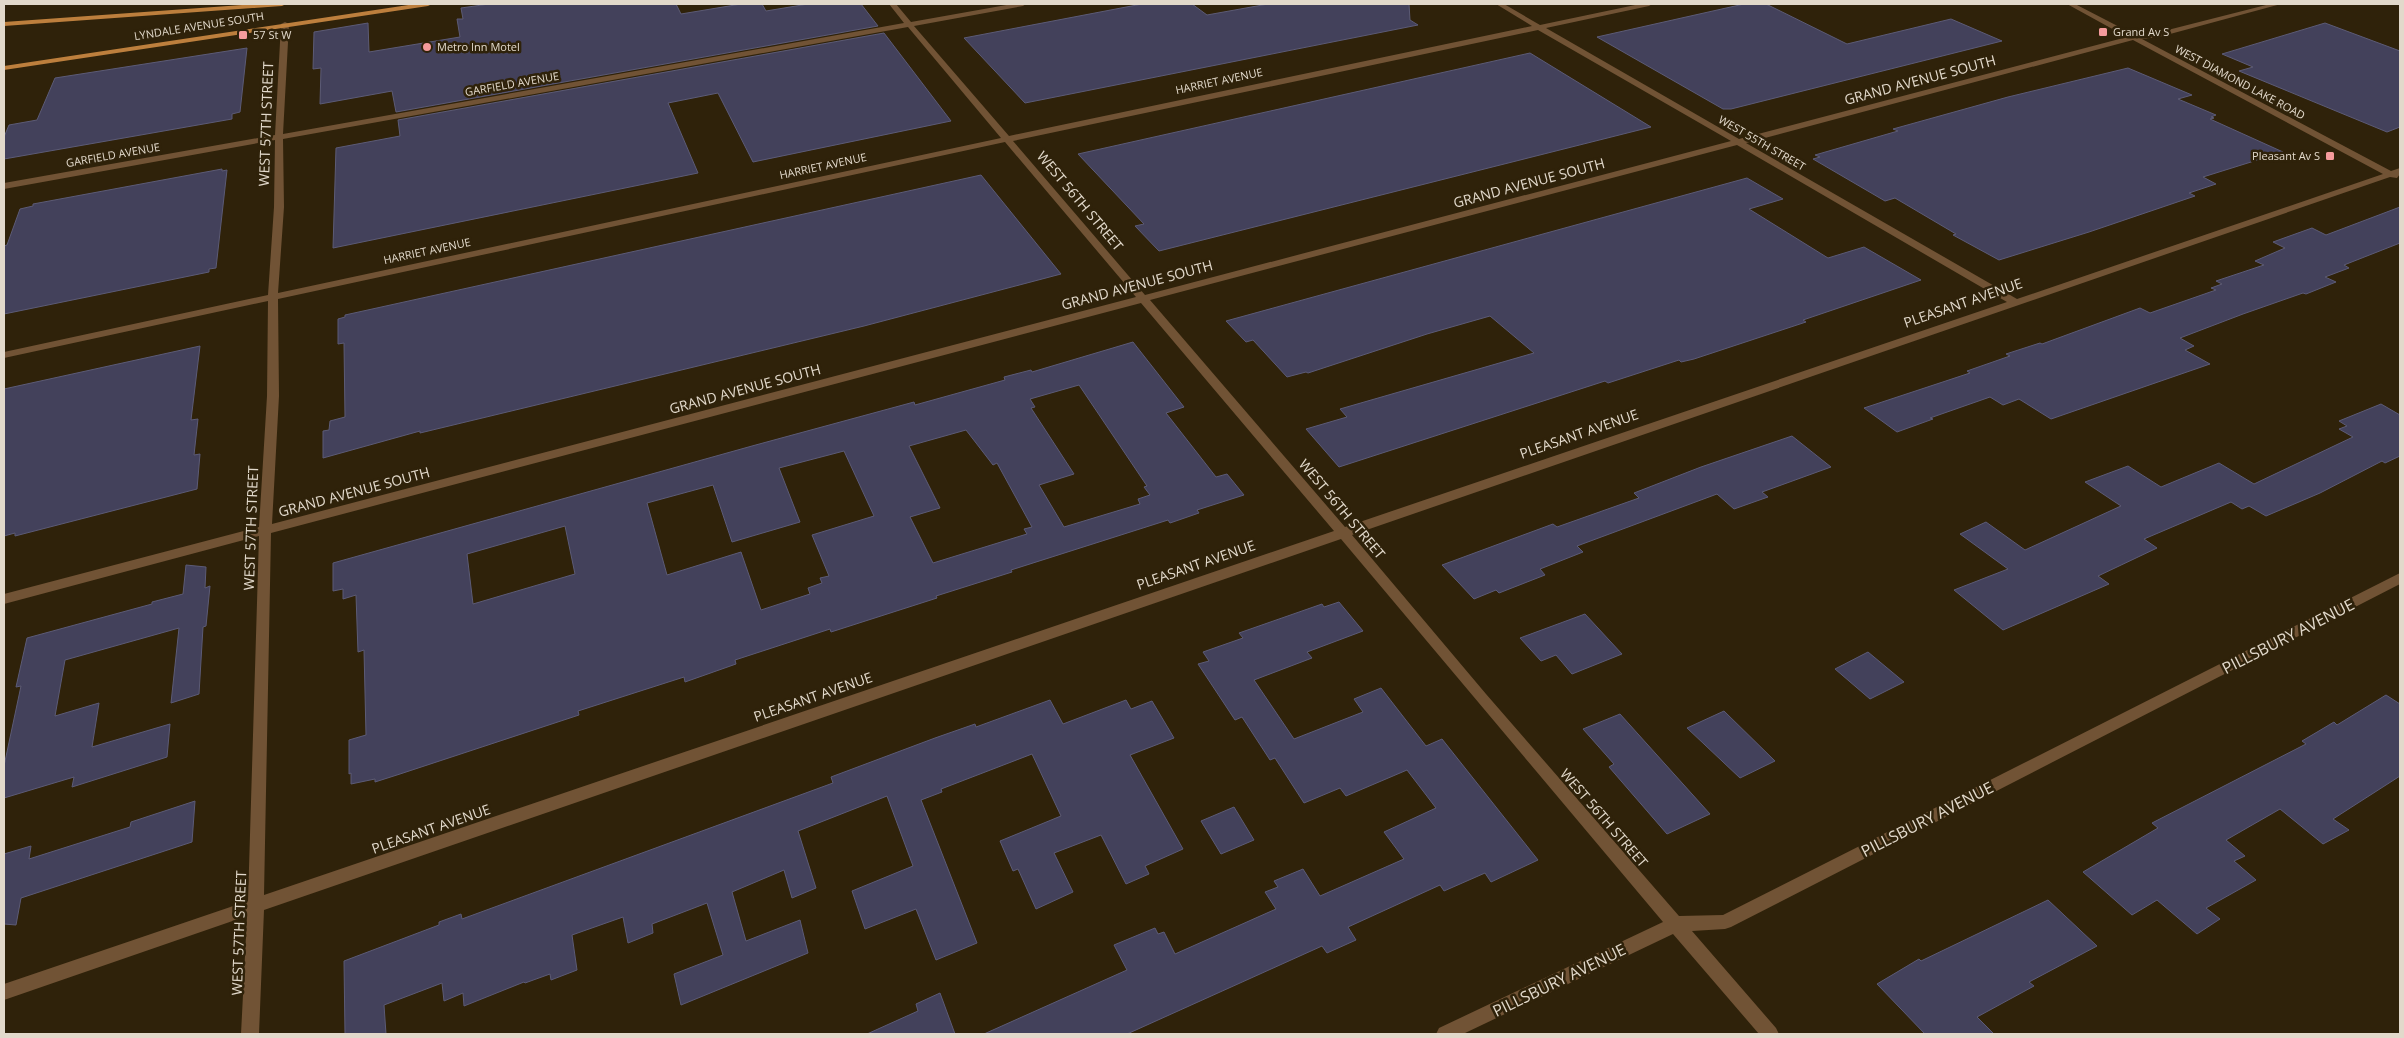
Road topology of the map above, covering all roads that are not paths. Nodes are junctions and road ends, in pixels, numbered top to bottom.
1 (282, 4) edge
2 (428, 4) edge
3 (892, 4) edge
4 (1023, 4) edge
5 (1498, 4) edge
6 (1649, 4) edge
7 (2070, 4) edge
8 (2278, 4) edge
9 (4, 24) edge
10 (286, 24) junction
11 (909, 24) junction
12 (1538, 27) junction
13 (2133, 38) junction
14 (4, 68) edge
15 (279, 137) junction
16 (1008, 139) junction
17 (1739, 143) junction
18 (2397, 175) edge
19 (4, 186) edge
20 (1143, 297) junction
21 (273, 298) junction
22 (2015, 302) junction
23 (4, 355) edge
24 (265, 530) junction
25 (1342, 532) junction
26 (2400, 578) edge
27 (4, 599) edge
28 (256, 906) junction
29 (1676, 924) junction
30 (4, 992) edge
31 (250, 1034) edge
32 (1445, 1034) edge
33 (1770, 1034) edge

1 - 9 main road
2 - 10 main road, LYNDALE AVENUE SOUTH
3 - 11 street, WEST 56TH STREET
4 - 11 street, GARFIELD AVENUE
5 - 12 street, WEST 55TH STREET
6 - 12 street, HARRIET AVENUE
7 - 13 street, WEST DIAMOND LAKE ROAD
8 - 13 street, GRAND AVENUE SOUTH
10 - 14 main road, LYNDALE AVENUE SOUTH
10 - 15 street, WEST 57TH STREET
11 - 15 street, GARFIELD AVENUE
11 - 16 street, WEST 56TH STREET
12 - 16 street, HARRIET AVENUE
12 - 17 street, WEST 55TH STREET
13 - 17 street, GRAND AVENUE SOUTH
13 - 18 street, WEST DIAMOND LAKE ROAD
15 - 19 street, GARFIELD AVENUE
15 - 21 street, WEST 57TH STREET
16 - 20 street, WEST 56TH STREET
16 - 21 street, HARRIET AVENUE
17 - 20 street, GRAND AVENUE SOUTH
17 - 22 street, WEST 55TH STREET
18 - 22 street, PLEASANT AVENUE
20 - 24 street, GRAND AVENUE SOUTH
20 - 25 street, WEST 56TH STREET
21 - 23 street, HARRIET AVENUE
21 - 24 street, WEST 57TH STREET
22 - 25 street, PLEASANT AVENUE
24 - 27 street, GRAND AVENUE SOUTH
24 - 28 street, WEST 57TH STREET
25 - 28 street, PLEASANT AVENUE
25 - 29 street, WEST 56TH STREET
26 - 29 street, PILLSBURY AVENUE
28 - 30 street, PLEASANT AVENUE
28 - 31 street, WEST 57TH STREET
29 - 32 street, PILLSBURY AVENUE
29 - 33 street, WEST 56TH STREET

